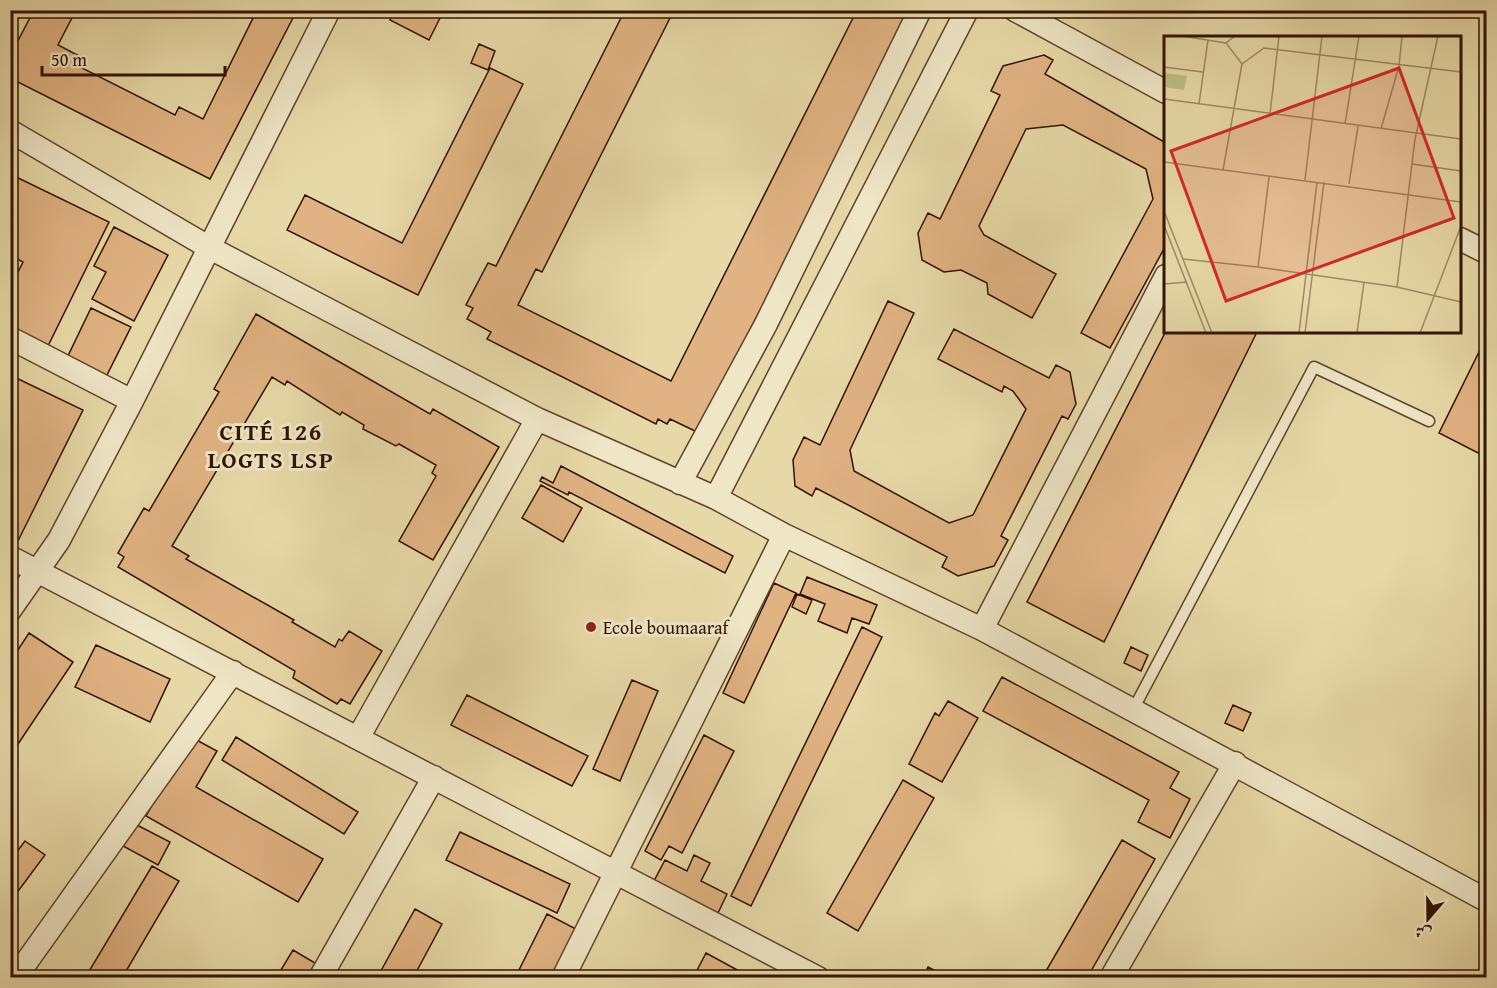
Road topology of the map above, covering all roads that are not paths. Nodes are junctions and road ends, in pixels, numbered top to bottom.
1 (329, 10) edge
2 (920, 10) edge
3 (966, 10) edge
4 (1015, 10) edge
5 (1164, 91) edge
6 (10, 131) edge
7 (1461, 240) edge
8 (210, 248) junction
9 (1486, 252) edge
10 (1164, 280) edge
11 (10, 338) edge
12 (132, 401) junction
13 (537, 419) junction
14 (1429, 421) dead end
15 (680, 483) junction
16 (716, 498) junction
17 (784, 535) junction
18 (10, 556) edge
19 (38, 570) junction
20 (10, 610) edge
21 (982, 629) junction
22 (233, 672) junction
23 (1134, 708) junction
24 (358, 738) junction
25 (1235, 763) junction
26 (434, 777) junction
27 (617, 872) junction
28 (1486, 900) edge
29 (15, 978) edge
30 (320, 978) edge
31 (563, 978) edge
32 (818, 978) edge
33 (1112, 978) edge

1 - 8 street
2 - 15 street
3 - 16 street
4 - 5 street
6 - 8 street
7 - 9 street
8 - 12 street
8 - 13 street
10 - 21 street
11 - 12 street
12 - 19 street
13 - 15 street
13 - 24 street
14 - 23 lane
15 - 16 street
16 - 17 street
17 - 21 street
17 - 27 street
18 - 19 street
19 - 20 street
19 - 22 street
21 - 23 street
22 - 24 street
22 - 29 street
23 - 25 street
24 - 26 street
25 - 28 street
25 - 33 street
26 - 27 street
26 - 30 street
27 - 31 street
27 - 32 street

